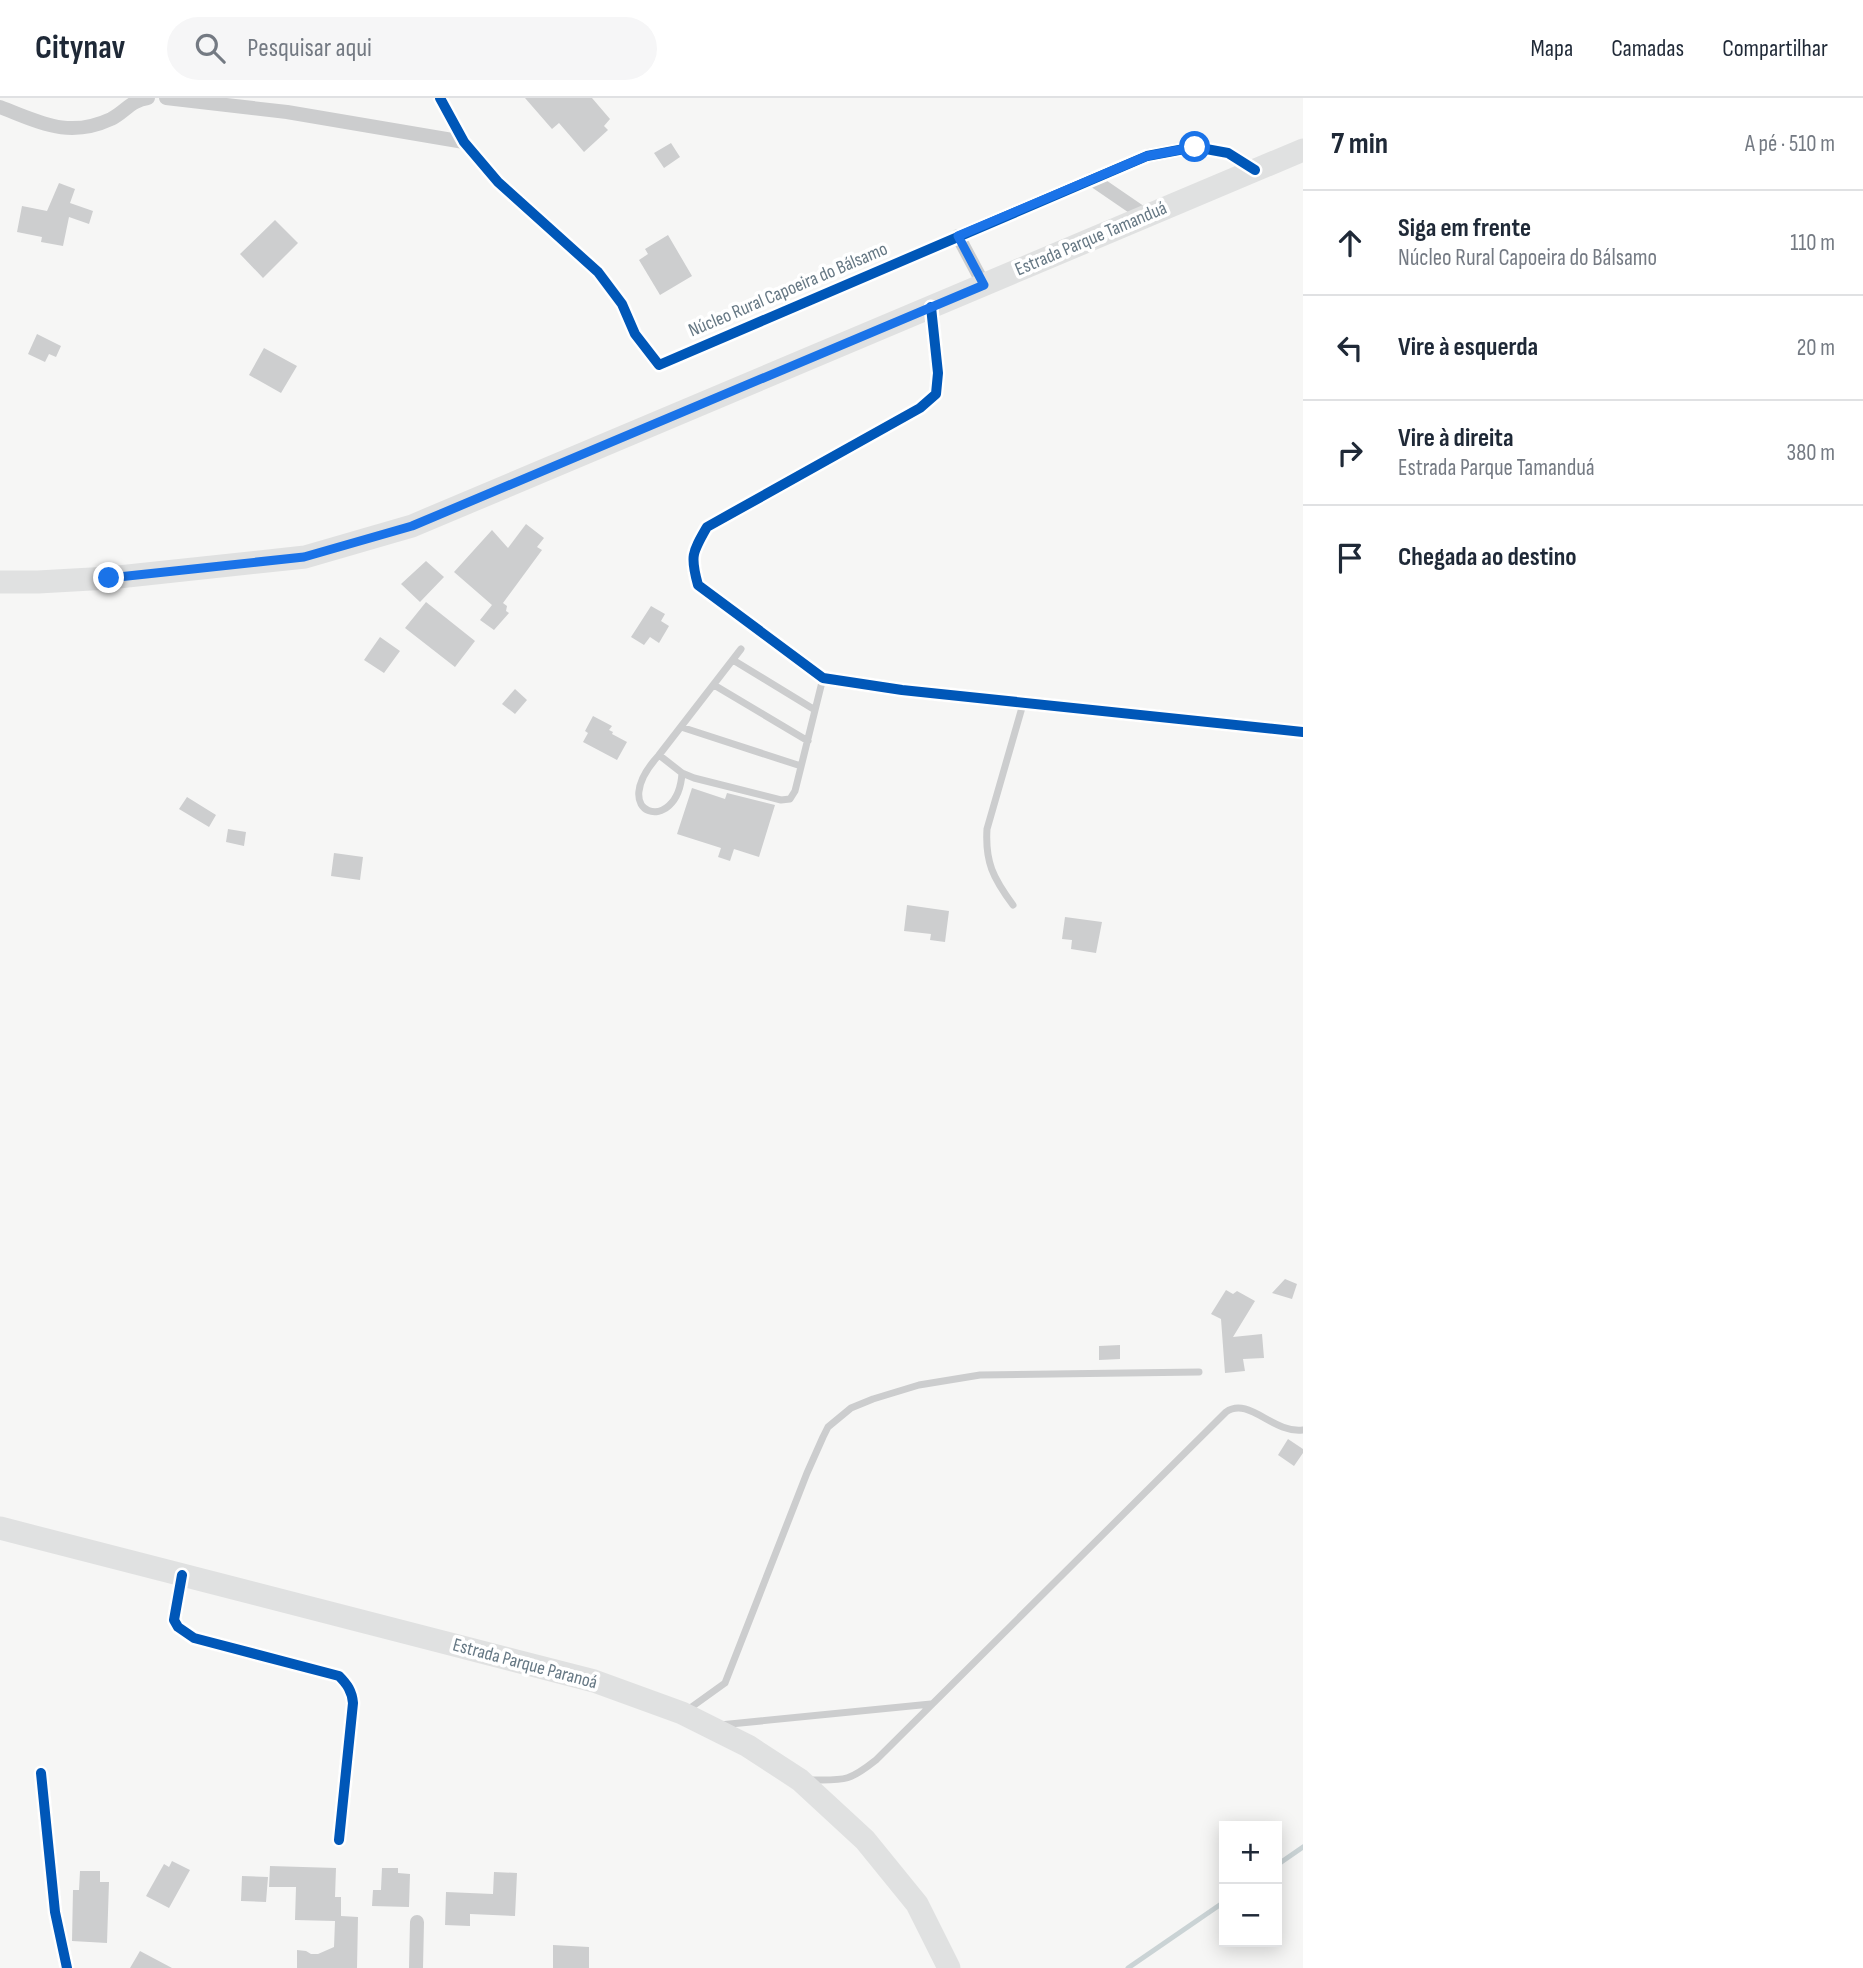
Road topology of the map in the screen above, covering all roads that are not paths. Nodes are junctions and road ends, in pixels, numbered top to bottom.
1 (148, 98) edge
2 (166, 98) edge
3 (440, 98) edge
4 (0, 107) edge
5 (464, 142) junction
6 (1303, 150) edge
7 (1255, 170) junction
8 (1092, 179) junction
9 (1146, 216) junction
10 (958, 236) junction
11 (984, 285) junction
12 (931, 307) junction
13 (0, 582) edge
14 (741, 649) dead end
15 (733, 660) junction
16 (823, 678) junction
17 (714, 685) junction
18 (1023, 704) junction
19 (815, 710) junction
20 (681, 727) junction
21 (1303, 732) edge
22 (807, 741) junction
23 (660, 755) junction
24 (802, 766) junction
25 (682, 773) junction
26 (1013, 905) dead end
27 (1199, 1373) dead end
28 (1303, 1430) edge
29 (0, 1528) edge
30 (182, 1575) junction
31 (932, 1704) junction
32 (682, 1713) junction
33 (707, 1726) junction
34 (41, 1773) dead end
35 (800, 1780) junction
36 (340, 1840) dead end
37 (417, 1923) dead end
38 (67, 1968) edge
39 (416, 1968) edge
40 (949, 1968) edge

1 - 4 street
2 - 5 street
3 - 5 street, Núcleo Rural Capoeira do Bálsamo
5 - 10 street, Núcleo Rural Capoeira do Bálsamo
6 - 7 main road, Estrada Parque Tamanduá
7 - 8 street, Núcleo Rural Capoeira do Bálsamo
7 - 9 main road, Estrada Parque Tamanduá
8 - 9 street
8 - 10 street, Núcleo Rural Capoeira do Bálsamo
9 - 11 main road, Estrada Parque Tamanduá
10 - 11 street
11 - 12 main road, Estrada Parque Tamanduá
12 - 13 main road, Estrada Parque Tamanduá
12 - 16 street
14 - 15 lane
15 - 17 lane
15 - 19 lane
16 - 18 street
16 - 19 lane
17 - 20 lane
17 - 22 lane
18 - 21 street
18 - 26 lane
19 - 22 lane
20 - 23 lane
20 - 24 lane
22 - 24 lane
23 - 25 lane
23 - 25 lane
24 - 25 lane
27 - 32 lane
28 - 31 lane
29 - 30 main road, Estrada Parque Paranoá
30 - 32 main road, Estrada Parque Paranoá
30 - 36 street
31 - 33 lane
31 - 35 lane
32 - 33 main road, Estrada Parque Paranoá
33 - 35 main road, Estrada Parque Paranoá
34 - 38 street
35 - 40 main road, Estrada Parque Paranoá
37 - 39 street

